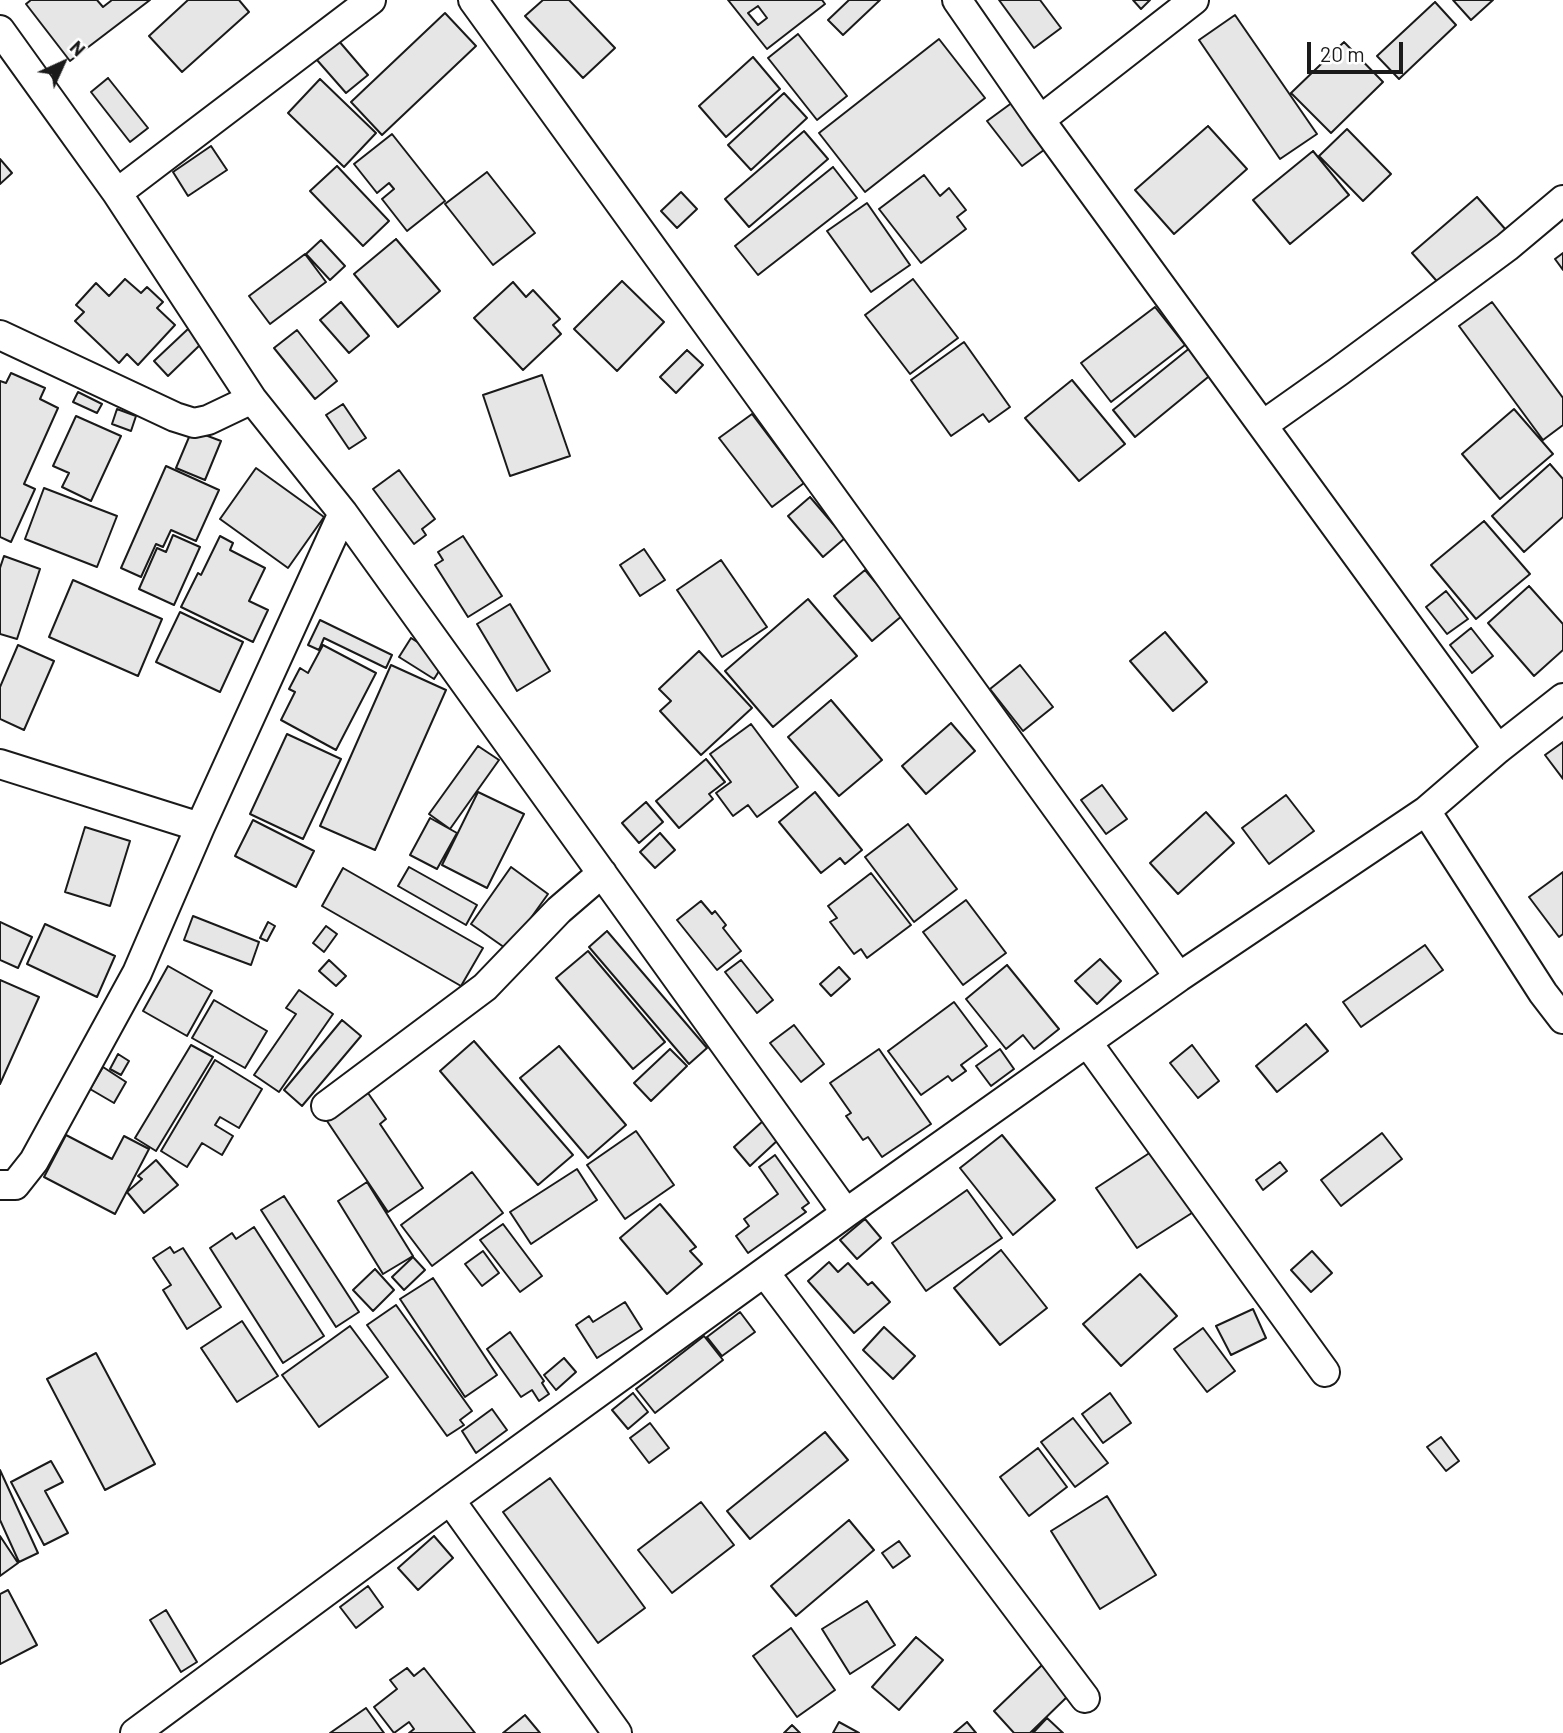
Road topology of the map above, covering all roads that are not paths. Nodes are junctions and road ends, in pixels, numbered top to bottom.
1 (371, 0) edge
2 (473, 0) edge
3 (957, 0) edge
4 (1194, 0) edge
5 (0, 30) edge
6 (1040, 120) junction
7 (117, 193) junction
8 (1563, 200) edge
9 (0, 335) edge
10 (252, 399) junction
11 (1263, 425) junction
12 (343, 513) junction
13 (1563, 698) edge
14 (1498, 749) junction
15 (0, 764) edge
16 (1426, 811) junction
17 (200, 827) junction
18 (602, 873) junction
19 (1179, 977) junction
20 (1563, 1020) edge
21 (1087, 1042) junction
22 (326, 1106) dead end
23 (0, 1185) edge
24 (846, 1213) junction
25 (765, 1273) junction
26 (1325, 1372) dead end
27 (450, 1500) junction
28 (1085, 1698) dead end
29 (135, 1733) edge
30 (617, 1733) edge

1 - 7 street
2 - 19 street
3 - 6 street
4 - 6 street
5 - 7 street
6 - 11 street
7 - 10 street
8 - 11 street
9 - 10 street
10 - 12 street
11 - 14 street
12 - 17 street
12 - 18 street
13 - 14 street
14 - 16 street
15 - 17 street
16 - 19 street
16 - 20 street
17 - 23 street
18 - 22 street
18 - 24 street
19 - 21 street
21 - 24 street
21 - 26 street
24 - 25 street
25 - 27 street
25 - 28 street
27 - 29 street
27 - 30 street

